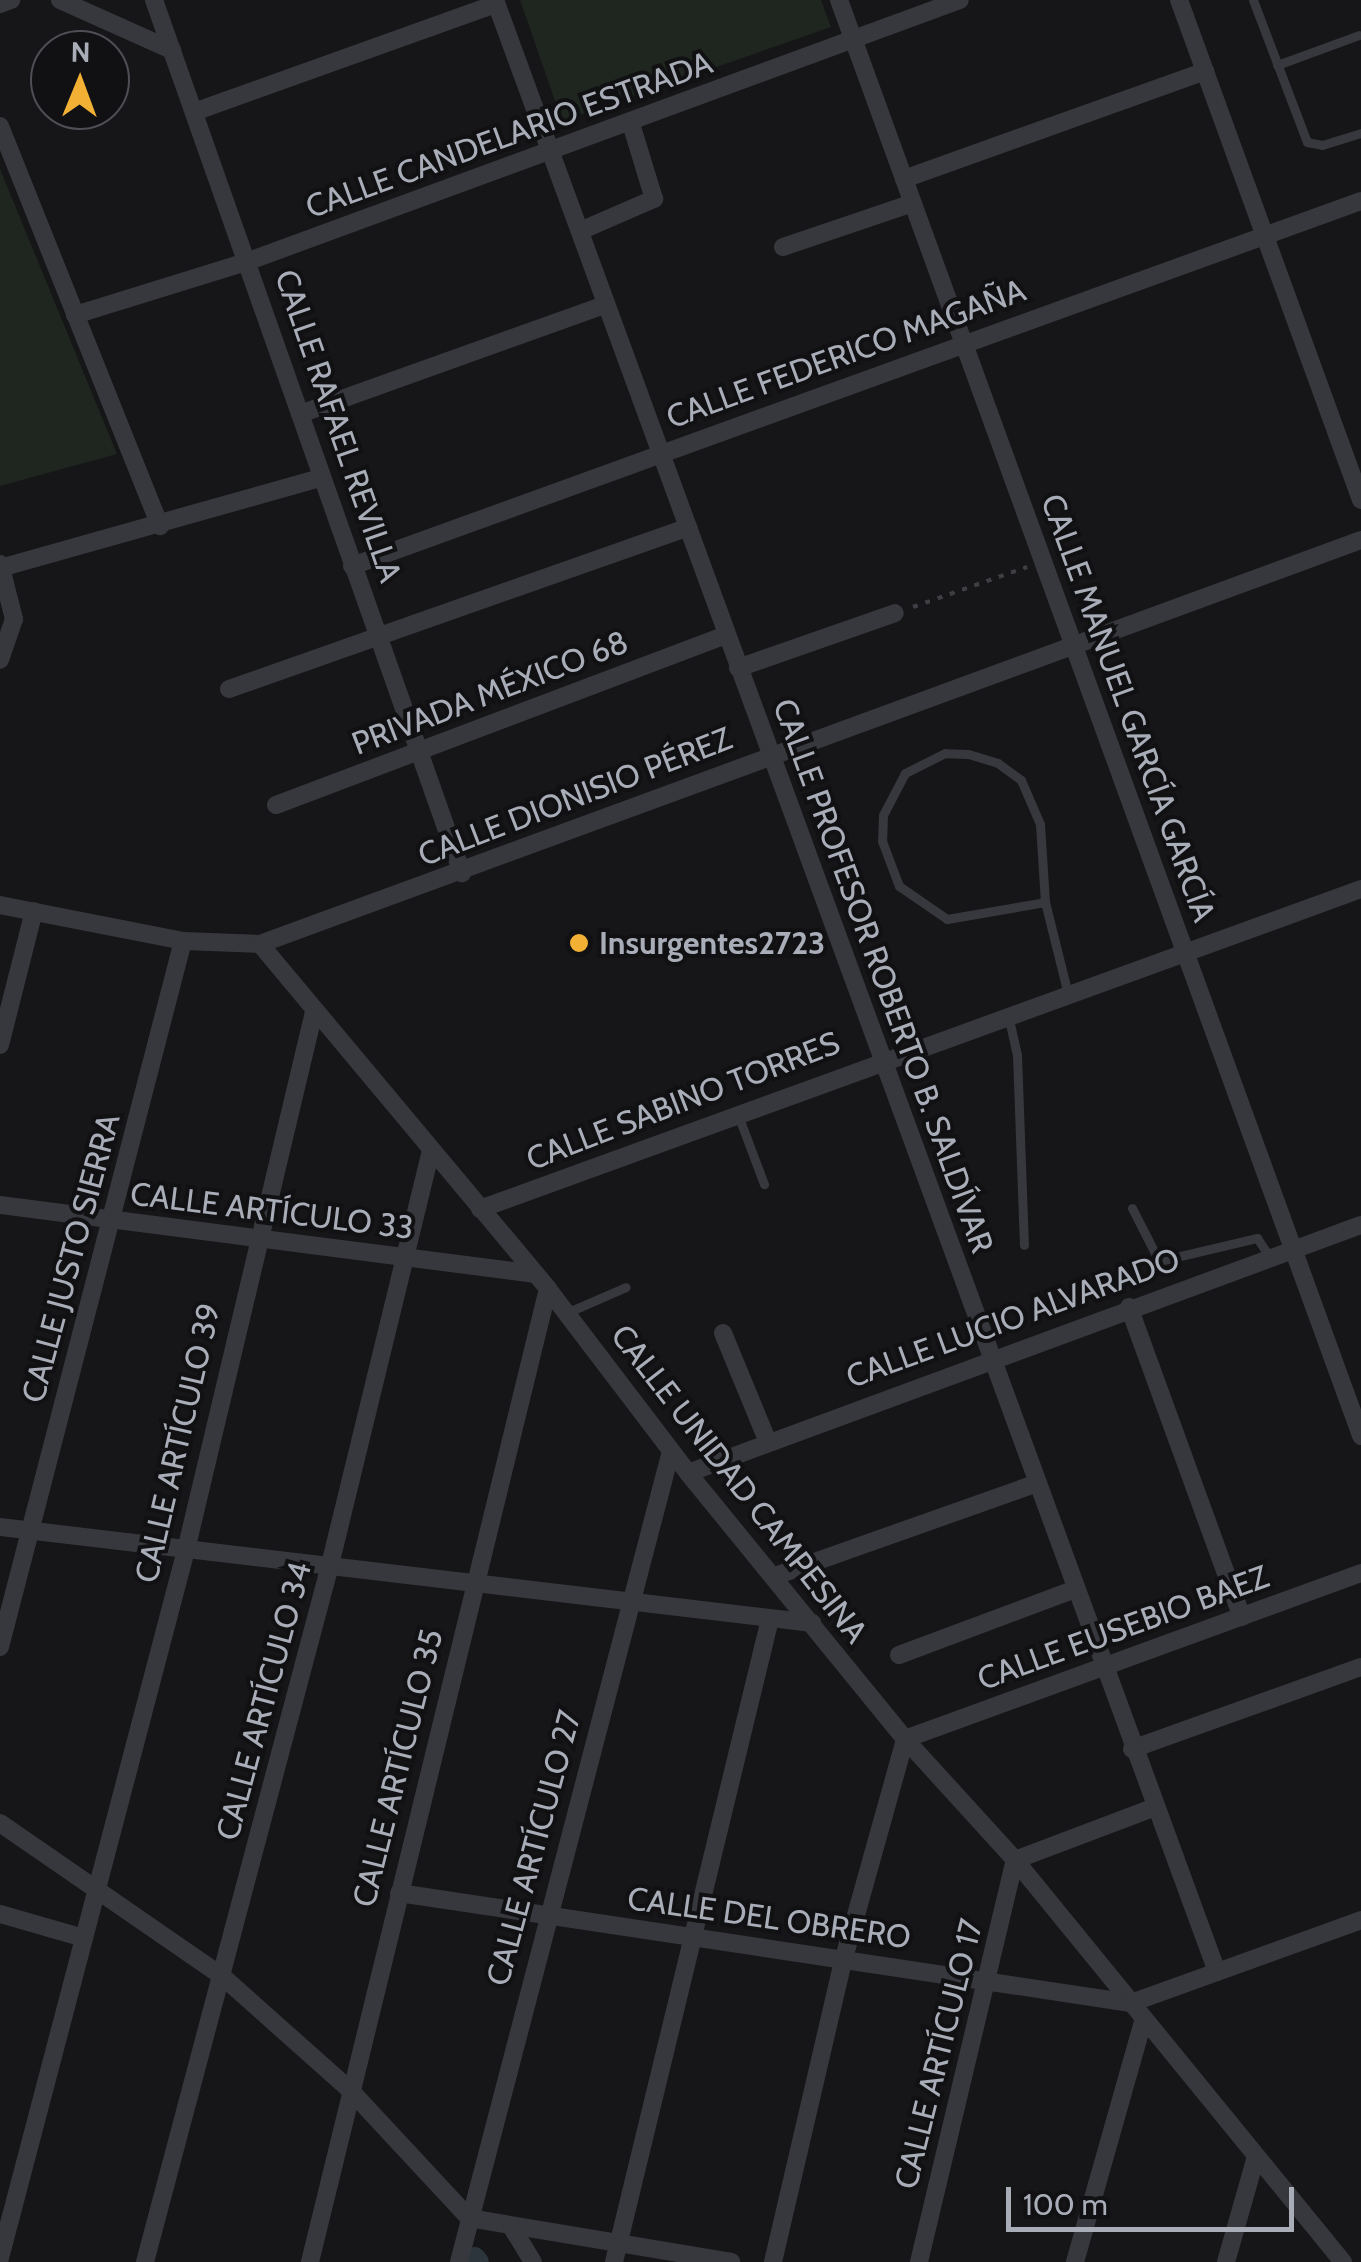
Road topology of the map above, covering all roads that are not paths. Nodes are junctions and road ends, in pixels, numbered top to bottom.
1 (11, 0) edge
2 (60, 0) edge
3 (154, 0) edge
4 (839, 0) edge
5 (960, 0) edge
6 (1180, 0) edge
7 (1252, 0) edge
8 (496, 2) edge
9 (0, 4) edge
10 (1359, 36) edge
11 (853, 39) junction
12 (172, 50) junction
13 (1276, 65) junction
14 (1205, 72) junction
15 (194, 112) junction
16 (631, 124) junction
17 (0, 126) edge
18 (1361, 133) edge
19 (550, 153) junction
20 (904, 179) junction
21 (1361, 201) edge
22 (913, 204) junction
23 (580, 231) junction
24 (1265, 232) junction
25 (783, 246) dead end
26 (249, 261) junction
27 (604, 305) junction
28 (75, 315) junction
29 (962, 342) junction
30 (300, 414) junction
31 (662, 454) junction
32 (320, 478) junction
33 (1361, 500) edge
34 (160, 526) junction
35 (688, 528) junction
36 (1361, 540) edge
37 (0, 566) edge
38 (352, 566) junction
39 (895, 614) road end
40 (380, 634) junction
41 (725, 634) junction
42 (1074, 647) junction
43 (0, 660) edge
44 (738, 668) junction
45 (229, 689) dead end
46 (422, 754) junction
47 (770, 754) junction
48 (276, 805) dead end
49 (462, 873) junction
50 (1361, 889) edge
51 (1045, 902) junction
52 (0, 906) edge
53 (34, 911) junction
54 (183, 941) junction
55 (260, 944) junction
56 (1186, 954) junction
57 (1068, 994) junction
58 (314, 1012) junction
59 (1008, 1015) junction
60 (0, 1045) edge
61 (884, 1057) junction
62 (736, 1113) junction
63 (431, 1152) junction
64 (764, 1184) dead end
65 (0, 1205) edge
66 (1132, 1208) dead end
67 (480, 1210) junction
68 (112, 1220) junction
69 (1361, 1225) edge
70 (256, 1238) junction
71 (1024, 1245) dead end
72 (1292, 1249) junction
73 (1270, 1257) junction
74 (405, 1258) junction
75 (542, 1281) junction
76 (626, 1287) dead end
77 (1129, 1307) junction
78 (566, 1312) junction
79 (723, 1333) dead end
80 (989, 1359) junction
81 (1361, 1436) edge
82 (767, 1440) junction
83 (671, 1451) junction
84 (688, 1473) junction
85 (1034, 1484) junction
86 (0, 1527) edge
87 (30, 1531) junction
88 (186, 1550) junction
89 (329, 1569) junction
90 (1361, 1573) edge
91 (775, 1576) junction
92 (473, 1587) junction
93 (1073, 1590) junction
94 (628, 1605) junction
95 (1242, 1617) junction
96 (770, 1620) junction
97 (812, 1623) junction
98 (0, 1647) edge
99 (898, 1654) dead end
100 (1361, 1666) edge
101 (1104, 1668) junction
102 (905, 1739) junction
103 (1132, 1749) junction
104 (1155, 1807) junction
105 (0, 1823) edge
106 (1015, 1860) junction
107 (97, 1887) junction
108 (399, 1893) junction
109 (0, 1914) edge
110 (546, 1917) junction
111 (1361, 1920) edge
112 (80, 1937) junction
113 (694, 1939) junction
114 (844, 1958) junction
115 (1217, 1972) junction
116 (222, 1976) junction
117 (990, 1978) junction
118 (1130, 2003) junction
119 (1143, 2021) junction
120 (352, 2091) junction
121 (1255, 2160) junction
122 (469, 2218) junction
123 (512, 2226) junction
124 (616, 2253) edge
125 (0, 2258) edge
126 (145, 2262) edge
127 (310, 2262) edge
128 (459, 2262) edge
129 (533, 2262) edge
130 (731, 2262) edge
131 (773, 2262) edge
132 (919, 2262) edge
133 (1074, 2262) edge
134 (1226, 2262) edge
135 (1343, 2262) edge

1 - 9 street
2 - 12 street
3 - 12 street, CALLE RAFAEL REVILLA
4 - 11 street, CALLE MANUEL GARCÍA GARCÍA
5 - 11 street, CALLE CANDELARIO ESTRADA
6 - 14 street
7 - 13 lane
8 - 15 street
8 - 19 street, CALLE PROFESOR ROBERTO B. SALDÍVAR
10 - 13 lane
11 - 16 street, CALLE CANDELARIO ESTRADA
11 - 20 street, CALLE MANUEL GARCÍA GARCÍA
12 - 15 street, CALLE RAFAEL REVILLA
13 - 18 lane
14 - 20 street
14 - 24 street
15 - 26 street, CALLE RAFAEL REVILLA
16 - 19 street, CALLE CANDELARIO ESTRADA
16 - 23 street
17 - 28 street
19 - 23 street, CALLE PROFESOR ROBERTO B. SALDÍVAR
19 - 26 street, CALLE CANDELARIO ESTRADA
20 - 22 street, CALLE MANUEL GARCÍA GARCÍA
21 - 24 street, CALLE FEDERICO MAGAÑA
22 - 25 street
22 - 29 street, CALLE MANUEL GARCÍA GARCÍA
23 - 27 street, CALLE PROFESOR ROBERTO B. SALDÍVAR
24 - 29 street, CALLE FEDERICO MAGAÑA
24 - 33 street
26 - 28 street, CALLE CANDELARIO ESTRADA
26 - 30 street, CALLE RAFAEL REVILLA
27 - 30 street
27 - 31 street, CALLE PROFESOR ROBERTO B. SALDÍVAR
28 - 34 street
29 - 31 street, CALLE FEDERICO MAGAÑA
29 - 42 street, CALLE MANUEL GARCÍA GARCÍA
30 - 32 street, CALLE RAFAEL REVILLA
31 - 35 street, CALLE PROFESOR ROBERTO B. SALDÍVAR
31 - 38 street, CALLE FEDERICO MAGAÑA
32 - 34 street
32 - 38 street, CALLE RAFAEL REVILLA
34 - 37 street
35 - 40 street
35 - 41 street, CALLE PROFESOR ROBERTO B. SALDÍVAR
36 - 42 street, CALLE DIONISIO PÉREZ
37 - 43 street
38 - 40 street, CALLE RAFAEL REVILLA
39 - 44 street
40 - 45 street
40 - 46 street, CALLE RAFAEL REVILLA
41 - 44 street, CALLE PROFESOR ROBERTO B. SALDÍVAR
41 - 46 street, PRIVADA MÉXICO 68
42 - 47 street, CALLE DIONISIO PÉREZ
42 - 56 street, CALLE MANUEL GARCÍA GARCÍA
44 - 47 street, CALLE PROFESOR ROBERTO B. SALDÍVAR
46 - 48 street, PRIVADA MÉXICO 68
46 - 49 street, CALLE RAFAEL REVILLA
47 - 49 street, CALLE DIONISIO PÉREZ
47 - 61 street, CALLE PROFESOR ROBERTO B. SALDÍVAR
49 - 55 street, CALLE DIONISIO PÉREZ
50 - 56 street, CALLE SABINO TORRES
51 - 51 lane
51 - 57 lane
52 - 53 street
53 - 54 street
53 - 60 street
54 - 55 street
54 - 68 street, CALLE JUSTO SIERRA
55 - 58 street, CALLE UNIDAD CAMPESINA
56 - 57 street, CALLE SABINO TORRES
56 - 72 street, CALLE MANUEL GARCÍA GARCÍA
57 - 59 street, CALLE SABINO TORRES
58 - 63 street, CALLE UNIDAD CAMPESINA
58 - 70 street, CALLE ARTÍCULO 39
59 - 61 street, CALLE SABINO TORRES
59 - 71 lane
61 - 62 street, CALLE SABINO TORRES
61 - 80 street, CALLE PROFESOR ROBERTO B. SALDÍVAR
62 - 64 lane
62 - 67 street, CALLE SABINO TORRES
63 - 67 street, CALLE UNIDAD CAMPESINA
63 - 74 street, CALLE ARTÍCULO 34
65 - 68 street, CALLE ARTÍCULO 33
66 - 73 lane
67 - 75 street, CALLE UNIDAD CAMPESINA
68 - 70 street, CALLE ARTÍCULO 33
68 - 87 street, CALLE JUSTO SIERRA
69 - 72 street, CALLE LUCIO ALVARADO
70 - 74 street, CALLE ARTÍCULO 33
70 - 88 street, CALLE ARTÍCULO 39
72 - 73 street, CALLE LUCIO ALVARADO
72 - 81 street, CALLE MANUEL GARCÍA GARCÍA
73 - 77 street, CALLE LUCIO ALVARADO
74 - 75 street, CALLE ARTÍCULO 33
74 - 89 street, CALLE ARTÍCULO 34
75 - 78 street, CALLE UNIDAD CAMPESINA
75 - 92 street, CALLE ARTÍCULO 35
76 - 78 lane
77 - 80 street, CALLE LUCIO ALVARADO
77 - 95 street
78 - 83 street, CALLE UNIDAD CAMPESINA
79 - 82 street
80 - 82 street, CALLE LUCIO ALVARADO
80 - 85 street, CALLE PROFESOR ROBERTO B. SALDÍVAR
82 - 84 street, CALLE LUCIO ALVARADO
83 - 84 street, CALLE UNIDAD CAMPESINA
83 - 94 street, CALLE ARTÍCULO 27
84 - 91 street, CALLE UNIDAD CAMPESINA
85 - 91 street
85 - 93 street, CALLE PROFESOR ROBERTO B. SALDÍVAR
86 - 87 street
87 - 88 street
87 - 98 street, CALLE JUSTO SIERRA
88 - 89 street
88 - 107 street, CALLE ARTÍCULO 39
89 - 92 street
89 - 116 street, CALLE ARTÍCULO 34
90 - 95 street, CALLE EUSEBIO BAEZ
91 - 97 street, CALLE UNIDAD CAMPESINA
92 - 94 street
92 - 108 street, CALLE ARTÍCULO 35
93 - 99 street
93 - 101 street, CALLE PROFESOR ROBERTO B. SALDÍVAR
94 - 96 street
94 - 110 street, CALLE ARTÍCULO 27
95 - 101 street, CALLE EUSEBIO BAEZ
96 - 97 street
96 - 113 street
97 - 102 street, CALLE UNIDAD CAMPESINA
100 - 103 street
101 - 102 street, CALLE EUSEBIO BAEZ
101 - 103 street, CALLE PROFESOR ROBERTO B. SALDÍVAR
102 - 106 street, CALLE UNIDAD CAMPESINA
102 - 114 street
103 - 104 street, CALLE PROFESOR ROBERTO B. SALDÍVAR
104 - 106 street
104 - 115 street, CALLE PROFESOR ROBERTO B. SALDÍVAR
105 - 107 street
106 - 117 street, CALLE ARTÍCULO 17
106 - 118 street, CALLE UNIDAD CAMPESINA
107 - 112 street, CALLE ARTÍCULO 39
107 - 116 street
108 - 110 street, CALLE DEL OBRERO
108 - 120 street, CALLE ARTÍCULO 35
109 - 112 street
110 - 113 street, CALLE DEL OBRERO
110 - 122 street, CALLE ARTÍCULO 27
111 - 115 street
112 - 125 street, CALLE ARTÍCULO 39
113 - 114 street, CALLE DEL OBRERO
113 - 124 street
114 - 117 street, CALLE DEL OBRERO
114 - 131 street
115 - 118 street
116 - 120 street
116 - 126 street, CALLE ARTÍCULO 34
117 - 118 street, CALLE DEL OBRERO
117 - 132 street, CALLE ARTÍCULO 17
118 - 119 street, CALLE UNIDAD CAMPESINA
119 - 121 street, CALLE UNIDAD CAMPESINA
119 - 133 street
120 - 122 street
120 - 127 street, CALLE ARTÍCULO 35
121 - 134 street
121 - 135 street, CALLE UNIDAD CAMPESINA
122 - 123 street
122 - 128 street, CALLE ARTÍCULO 27
123 - 124 street
123 - 129 street
124 - 130 street

